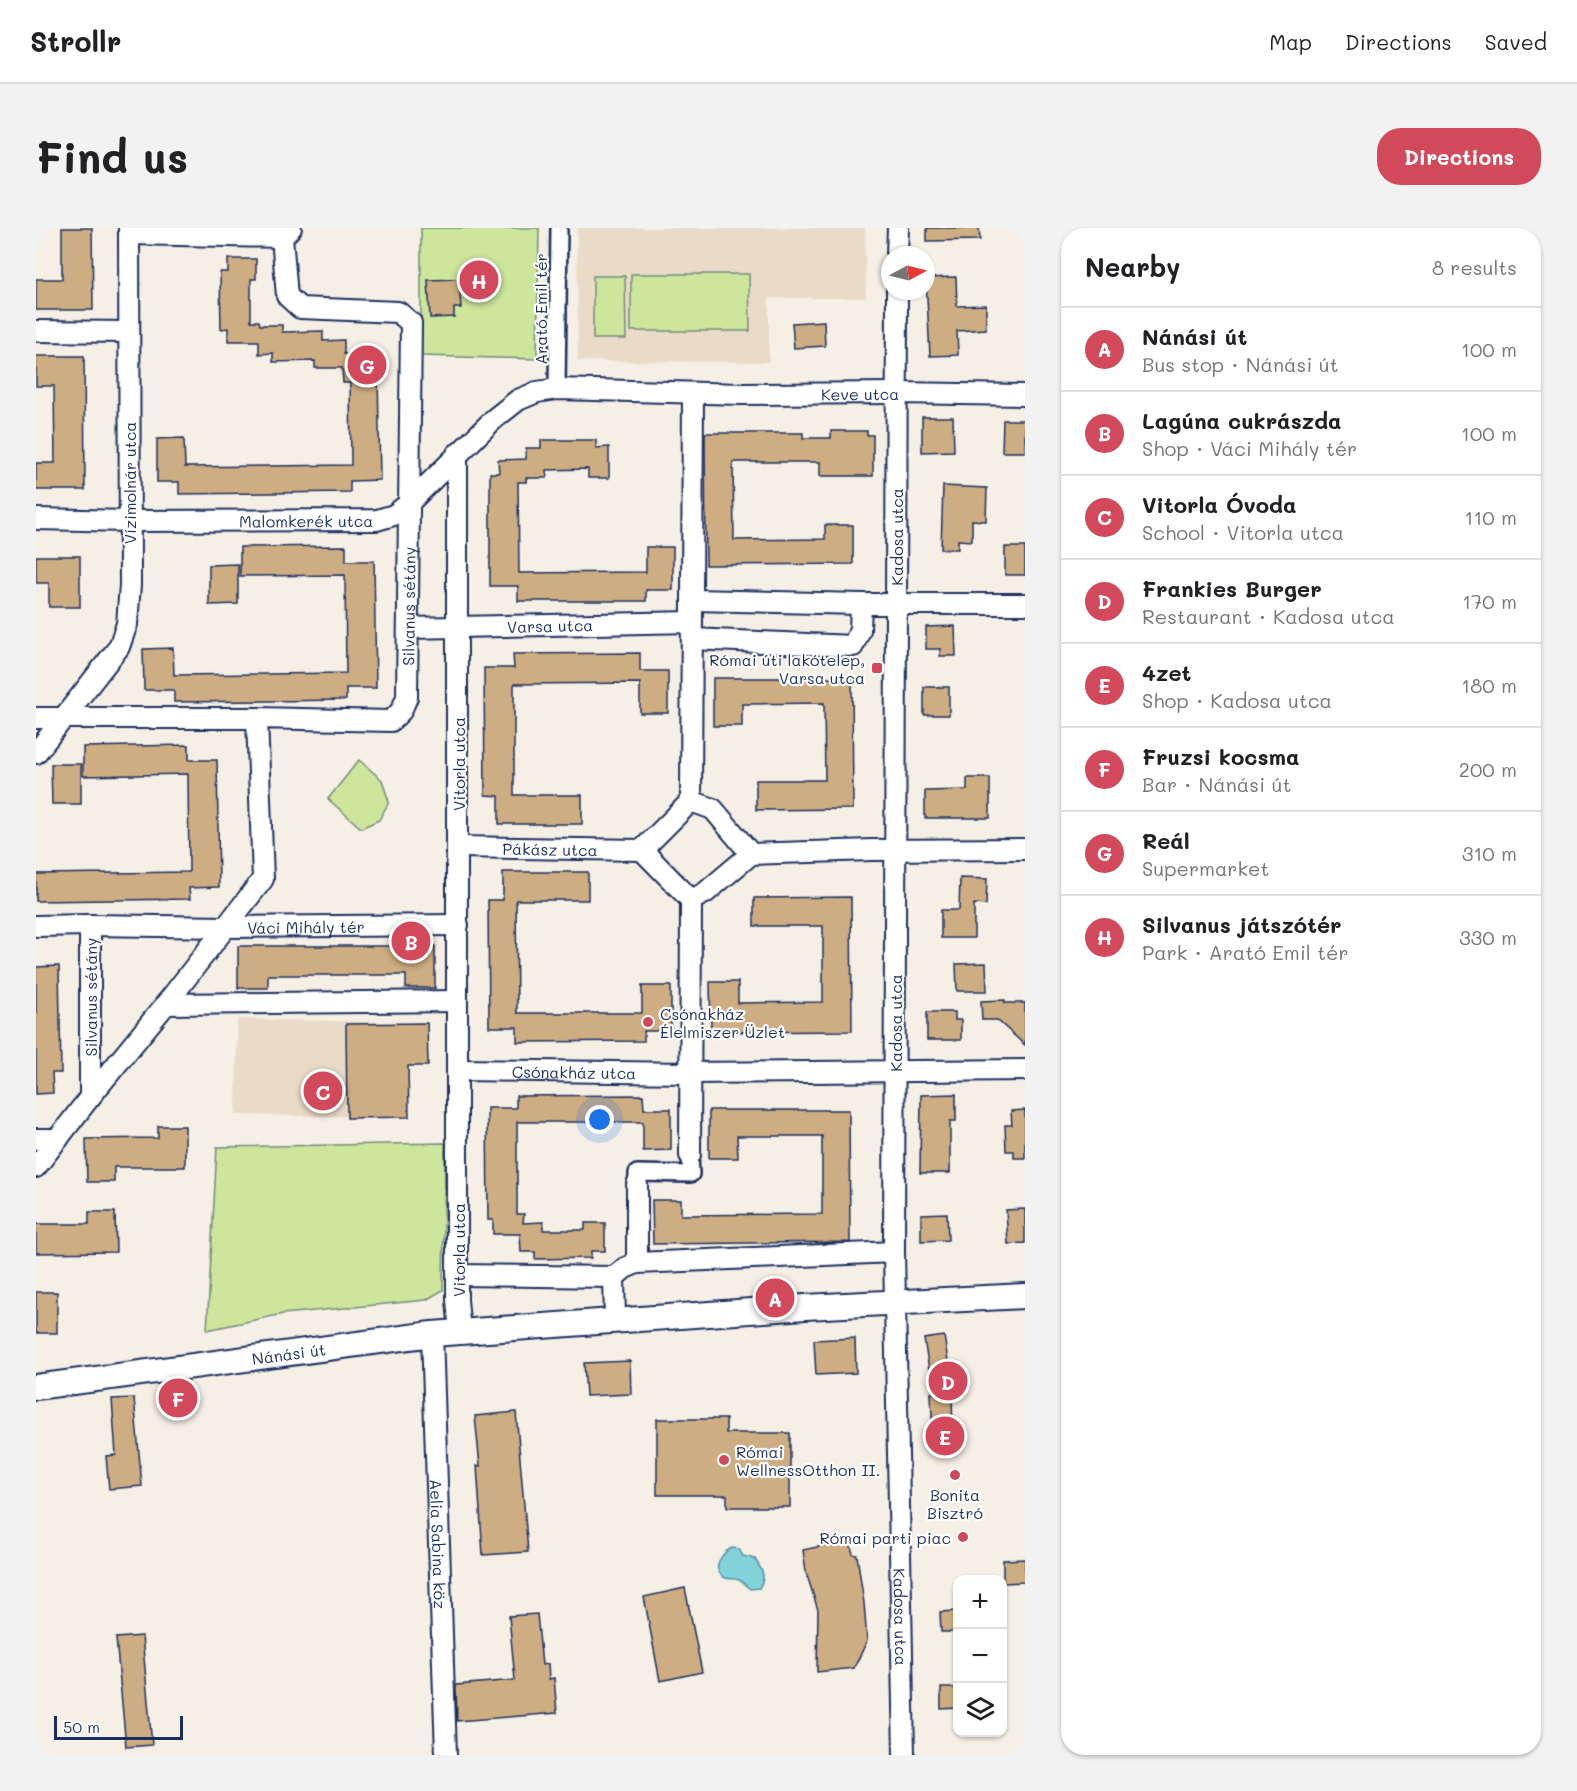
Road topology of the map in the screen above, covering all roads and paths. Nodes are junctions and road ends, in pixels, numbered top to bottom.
1 (559, 228) edge
2 (898, 228) edge
3 (129, 231) edge
4 (286, 232) edge
5 (897, 246) edge
6 (897, 300) edge
7 (36, 331) edge
8 (128, 332) junction
9 (557, 389) junction
10 (693, 393) junction
11 (896, 393) junction
12 (1025, 395) edge
13 (458, 454) junction
14 (408, 504) junction
15 (36, 519) edge
16 (129, 520) junction
17 (692, 600) junction
18 (896, 603) junction
19 (861, 604) junction
20 (1025, 604) edge
21 (458, 627) junction
22 (409, 628) junction
23 (692, 631) junction
24 (36, 718) edge
25 (64, 718) junction
26 (257, 718) junction
27 (36, 753) edge
28 (691, 801) junction
29 (458, 847) junction
30 (896, 849) junction
31 (1025, 849) edge
32 (642, 850) junction
33 (751, 854) junction
34 (691, 900) junction
35 (90, 925) junction
36 (458, 925) junction
37 (36, 926) edge
38 (226, 927) junction
39 (457, 1001) junction
40 (166, 1004) junction
41 (458, 1070) junction
42 (1025, 1070) edge
43 (895, 1071) junction
44 (690, 1072) junction
45 (90, 1097) junction
46 (36, 1139) edge
47 (58, 1139) junction
48 (690, 1155) joint
49 (36, 1167) edge
50 (637, 1184) joint
51 (894, 1251) junction
52 (637, 1263) junction
53 (458, 1275) junction
54 (614, 1277) junction
55 (1025, 1296) edge
56 (896, 1303) junction
57 (615, 1320) junction
58 (460, 1332) junction
59 (432, 1334) junction
60 (36, 1387) edge
61 (446, 1755) edge
62 (904, 1755) edge

1 - 9 street, Arató Emil tér
2 - 5 street
3 - 4 street
3 - 8 street, Vízimolnár utca
4 - 14 street, Silvanus sétány
6 - 11 street, Kadosa utca
7 - 8 street
8 - 16 street, Vízimolnár utca
9 - 10 street
9 - 13 street
10 - 11 street, Keve utca
10 - 17 street
11 - 12 street, Keve utca
11 - 18 street, Kadosa utca
13 - 14 street, Malomkerék utca
13 - 21 street, Vitorla utca
14 - 16 street, Malomkerék utca
14 - 22 street, Silvanus sétány
15 - 16 street, Malomkerék utca
16 - 25 street, Vízimolnár utca
17 - 19 street
17 - 23 street
18 - 19 street
18 - 20 street
18 - 30 street, Kadosa utca
19 - 23 street, Varsa utca
21 - 22 street, Varsa utca
21 - 23 street, Varsa utca
21 - 29 street, Vitorla utca
22 - 26 street, Silvanus sétány
23 - 28 street
24 - 25 street
25 - 26 street
25 - 27 street, Vízimolnár utca
26 - 38 street, Silvanus sétány
28 - 32 street
28 - 33 street
29 - 32 street, Pákász utca
29 - 36 street, Vitorla utca
30 - 31 street
30 - 33 street
30 - 43 street, Kadosa utca
32 - 34 street
33 - 34 street
34 - 44 street
35 - 37 street
35 - 38 street, Silvanus sétány
35 - 45 street, Silvanus sétány
36 - 38 street, Váci Mihály tér
36 - 39 street, Vitorla utca
38 - 40 street, Silvanus sétány
39 - 40 street
39 - 41 street, Vitorla utca
40 - 45 street, Silvanus sétány
41 - 44 street, Csónakház utca
41 - 53 street, Vitorla utca
42 - 43 street, Csónakház utca
43 - 44 street, Csónakház utca
43 - 51 street, Kadosa utca
44 - 48 street
45 - 47 street, Silvanus sétány
46 - 47 street
47 - 49 street, Silvanus sétány
48 - 50 street
50 - 52 street
51 - 52 street
51 - 56 street, Kadosa utca
52 - 54 street
53 - 54 street
53 - 58 street, Vitorla utca
54 - 57 street
55 - 56 street, Nánási út
56 - 57 street, Nánási út
56 - 62 street, Kadosa utca
57 - 58 street, Nánási út
58 - 59 street, Nánási út
59 - 60 street, Nánási út
59 - 61 street, Aelia Sabina köz

